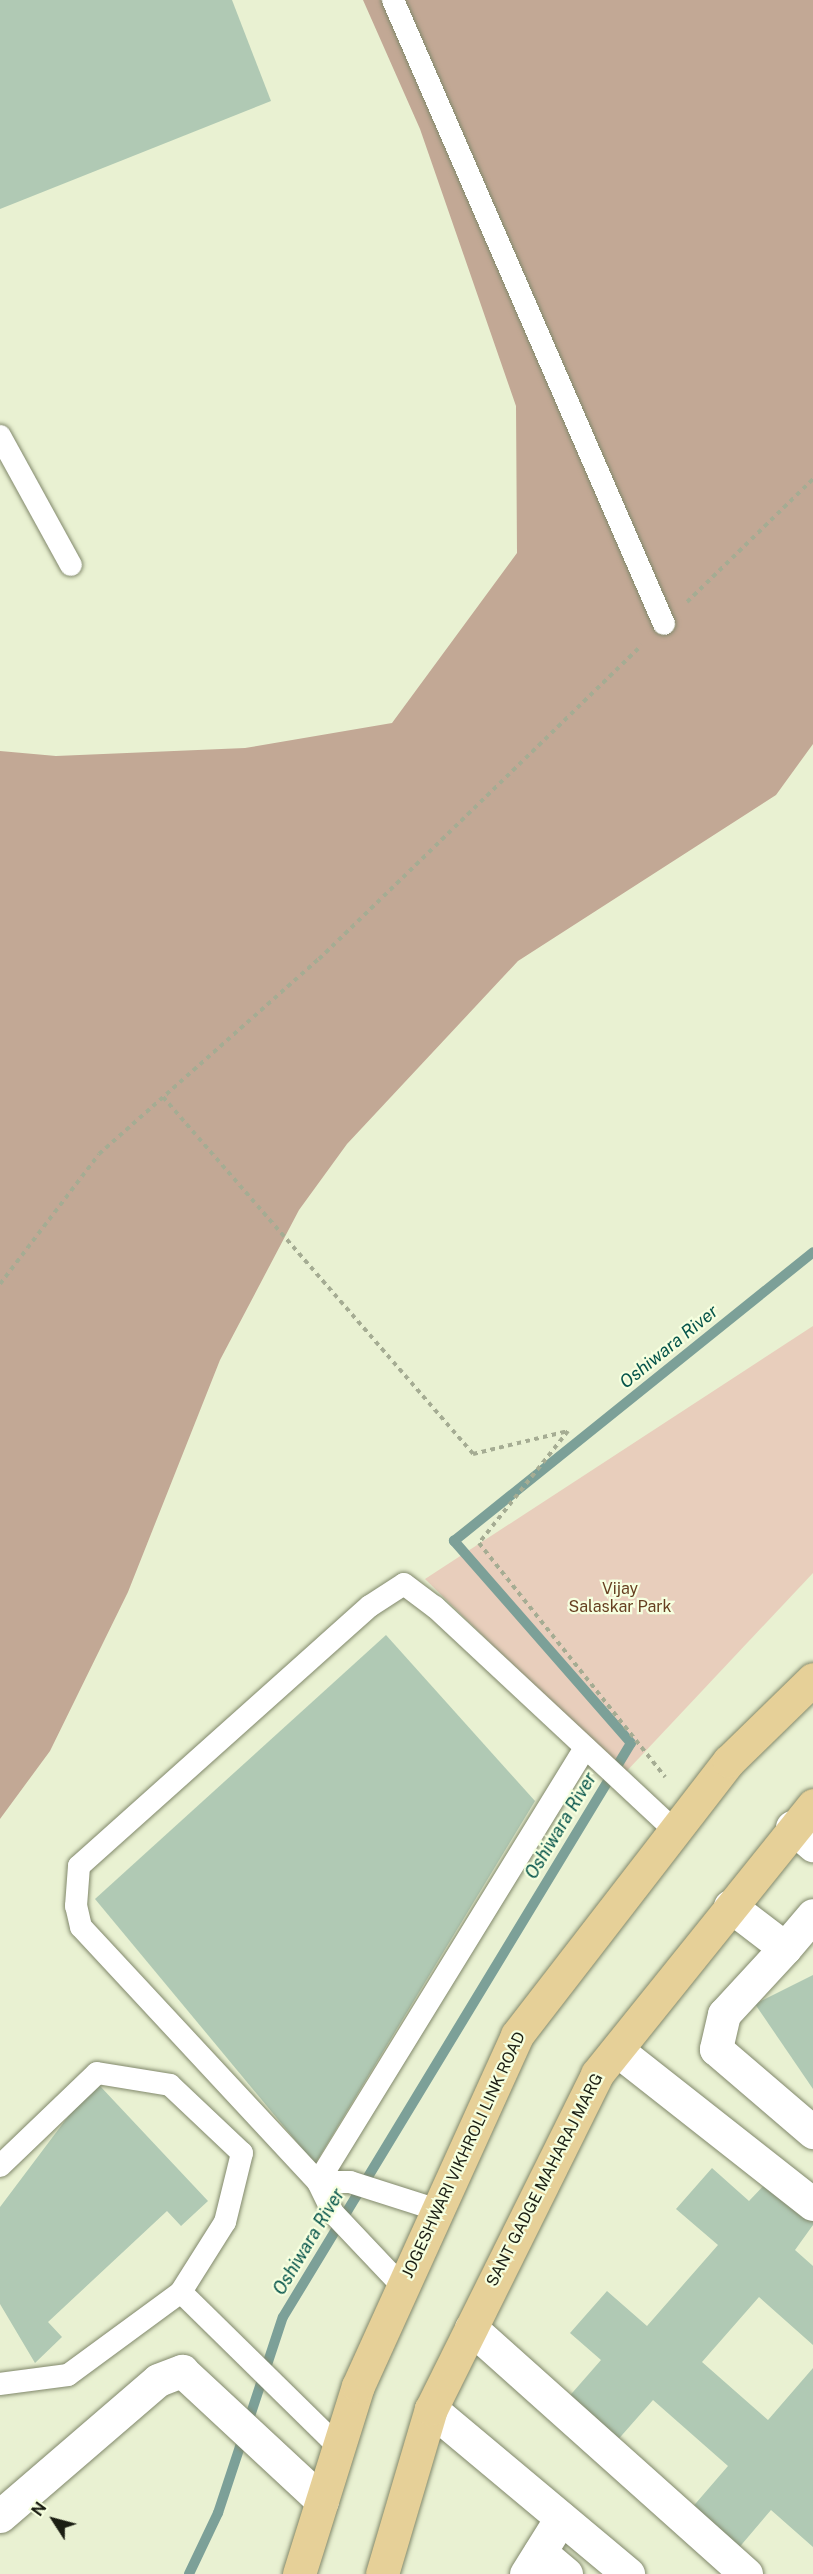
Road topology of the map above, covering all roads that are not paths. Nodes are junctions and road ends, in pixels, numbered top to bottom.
1 (393, 0) edge
2 (0, 436) edge
3 (71, 565) dead end
4 (663, 624) road end
5 (813, 1679) edge
6 (585, 1748) junction
7 (683, 1820) junction
8 (806, 1826) edge
9 (730, 1906) junction
10 (813, 1915) edge
11 (785, 1948) junction
12 (617, 2050) junction
13 (813, 2132) edge
14 (0, 2166) edge
15 (318, 2182) junction
16 (813, 2204) edge
17 (438, 2210) junction
18 (403, 2287) junction
19 (181, 2292) junction
20 (471, 2328) junction
21 (0, 2384) edge
22 (431, 2409) junction
23 (339, 2447) junction
24 (322, 2501) junction
25 (0, 2516) edge
26 (561, 2518) junction
27 (533, 2563) edge
28 (299, 2574) edge
29 (382, 2574) edge
30 (566, 2574) edge
31 (628, 2574) edge
32 (746, 2574) edge

1 - 4 lane
2 - 3 lane
5 - 7 main road, JOGESHWARI VIKHROLI LINK ROAD
6 - 7 lane
6 - 15 lane
6 - 15 lane
7 - 17 main road, JOGESHWARI VIKHROLI LINK ROAD
8 - 9 main road, SANT GADGE MAHARAJ MARG
9 - 11 street
9 - 12 main road, SANT GADGE MAHARAJ MARG
10 - 11 street
11 - 13 street
12 - 16 street
12 - 20 main road, SANT GADGE MAHARAJ MARG
14 - 19 lane
15 - 17 lane
15 - 18 lane
17 - 18 main road, JOGESHWARI VIKHROLI LINK ROAD
18 - 23 main road, JOGESHWARI VIKHROLI LINK ROAD
19 - 21 lane
19 - 23 lane
20 - 22 main road, SANT GADGE MAHARAJ MARG
20 - 32 street
22 - 26 street
22 - 29 main road, SANT GADGE MAHARAJ MARG
23 - 24 main road, JOGESHWARI VIKHROLI LINK ROAD
24 - 25 street
24 - 28 main road, JOGESHWARI VIKHROLI LINK ROAD
26 - 27 street
26 - 31 street
27 - 30 street

